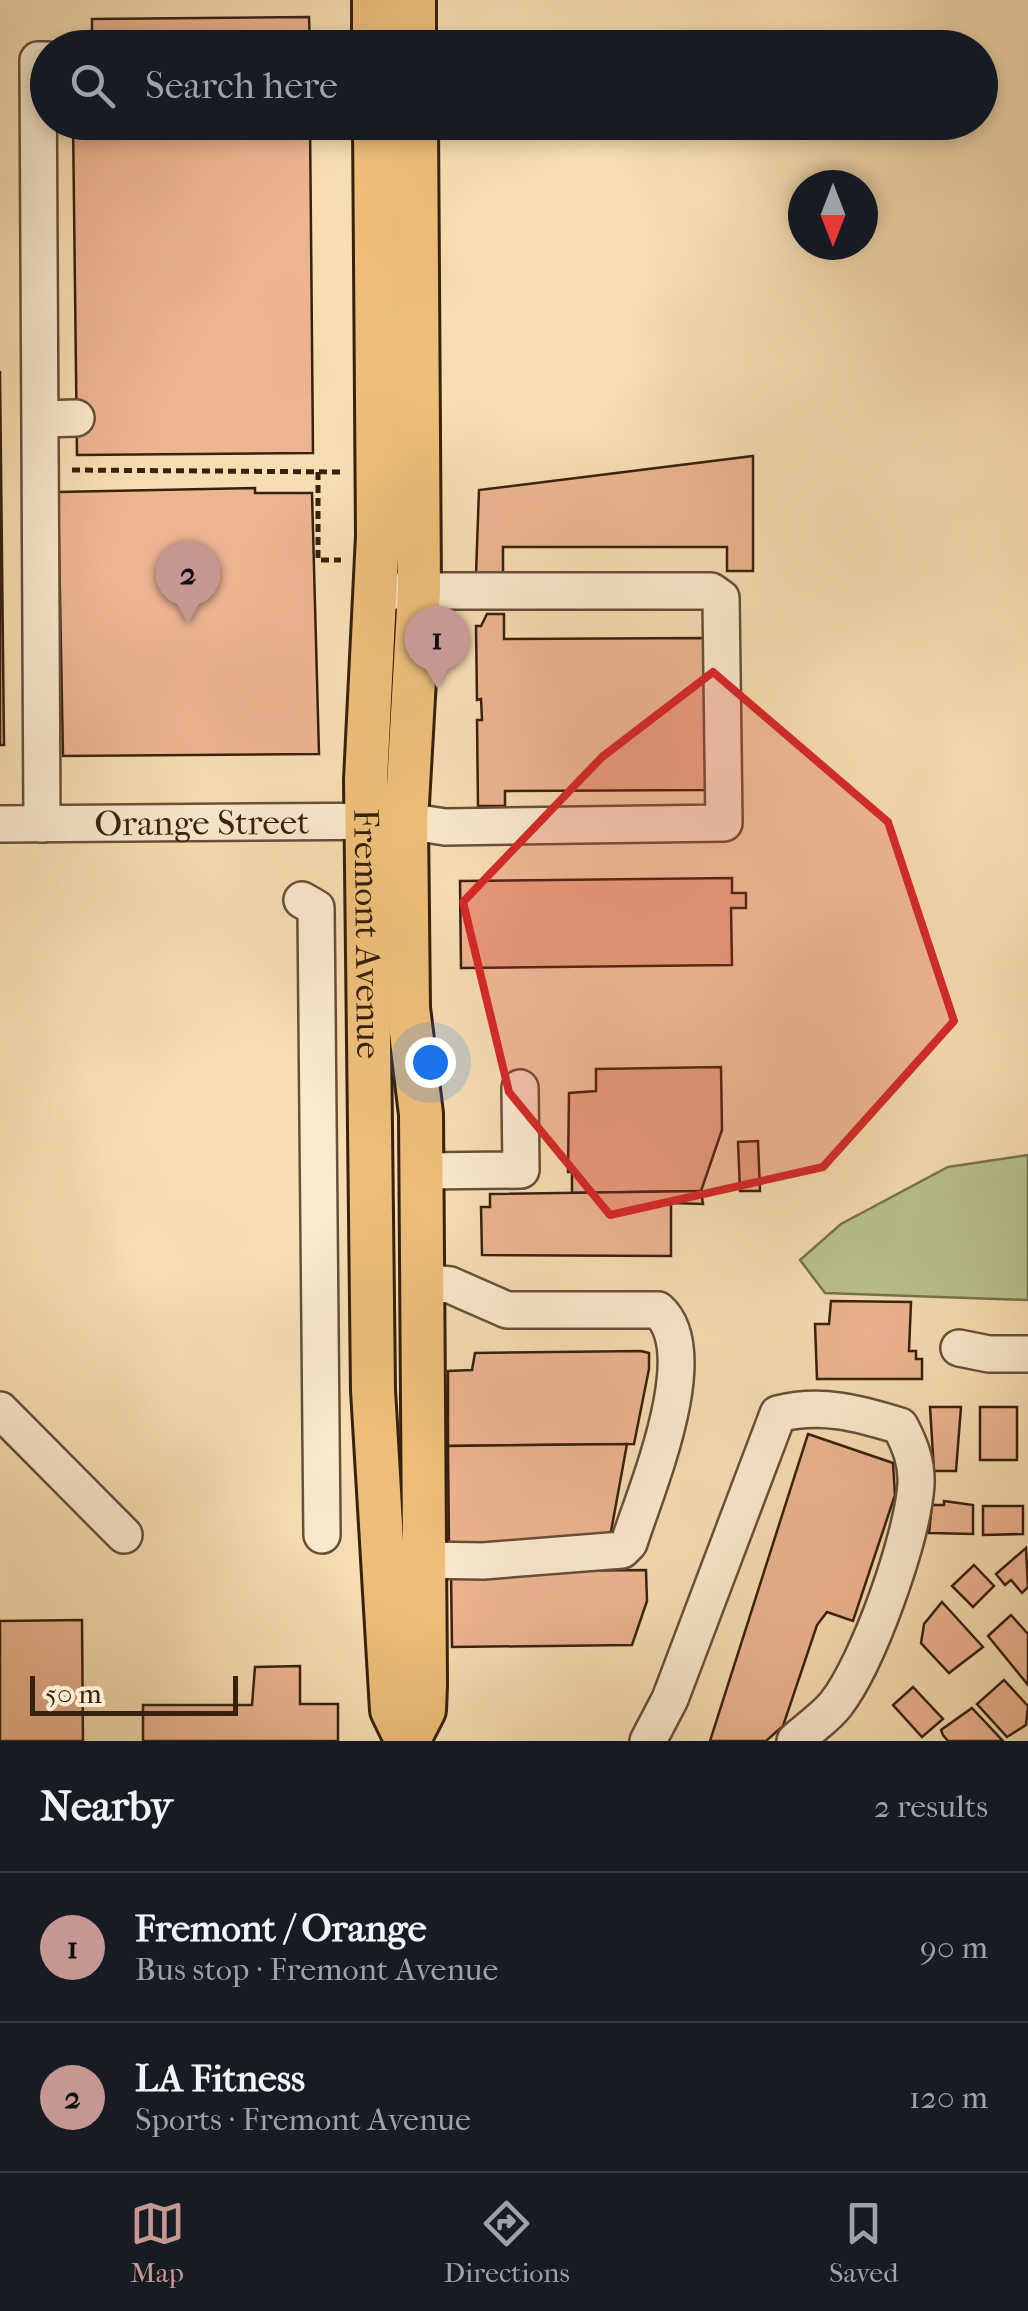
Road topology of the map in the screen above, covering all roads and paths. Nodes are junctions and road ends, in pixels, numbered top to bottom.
1 (374, 0) edge
2 (414, 0) edge
3 (374, 30) edge
4 (414, 30) edge
5 (43, 140) edge
6 (375, 140) edge
7 (416, 140) edge
8 (72, 470) dead end
9 (318, 472) junction
10 (356, 472) dead end
11 (347, 560) dead end
12 (377, 590) junction
13 (419, 592) junction
14 (387, 822) junction
15 (0, 824) edge
16 (42, 824) junction
17 (302, 900) dead end
18 (520, 1088) dead end
19 (421, 1171) junction
20 (422, 1282) junction
21 (960, 1348) dead end
22 (1028, 1354) edge
23 (0, 1410) edge
24 (124, 1535) dead end
25 (322, 1535) dead end
26 (424, 1560) junction
27 (650, 1740) edge
28 (408, 1741) edge
29 (795, 1741) edge

1 - 3 main road
2 - 4 main road
5 - 16 street
6 - 12 main road, Fremont Avenue
7 - 13 main road, Fremont Avenue
8 - 9 path
9 - 10 path
9 - 11 path
12 - 13 street
12 - 14 main road, Fremont Avenue
13 - 14 main road, Fremont Avenue
13 - 14 street, Orange Street
14 - 16 street, Orange Street
14 - 19 main road, Fremont Avenue
14 - 28 main road, Fremont Avenue
15 - 16 street, Orange Street
17 - 25 street
18 - 19 street
19 - 20 main road, Fremont Avenue
20 - 26 main road, Fremont Avenue
20 - 26 street
21 - 22 street
23 - 24 street
26 - 28 main road, Fremont Avenue
27 - 29 street

